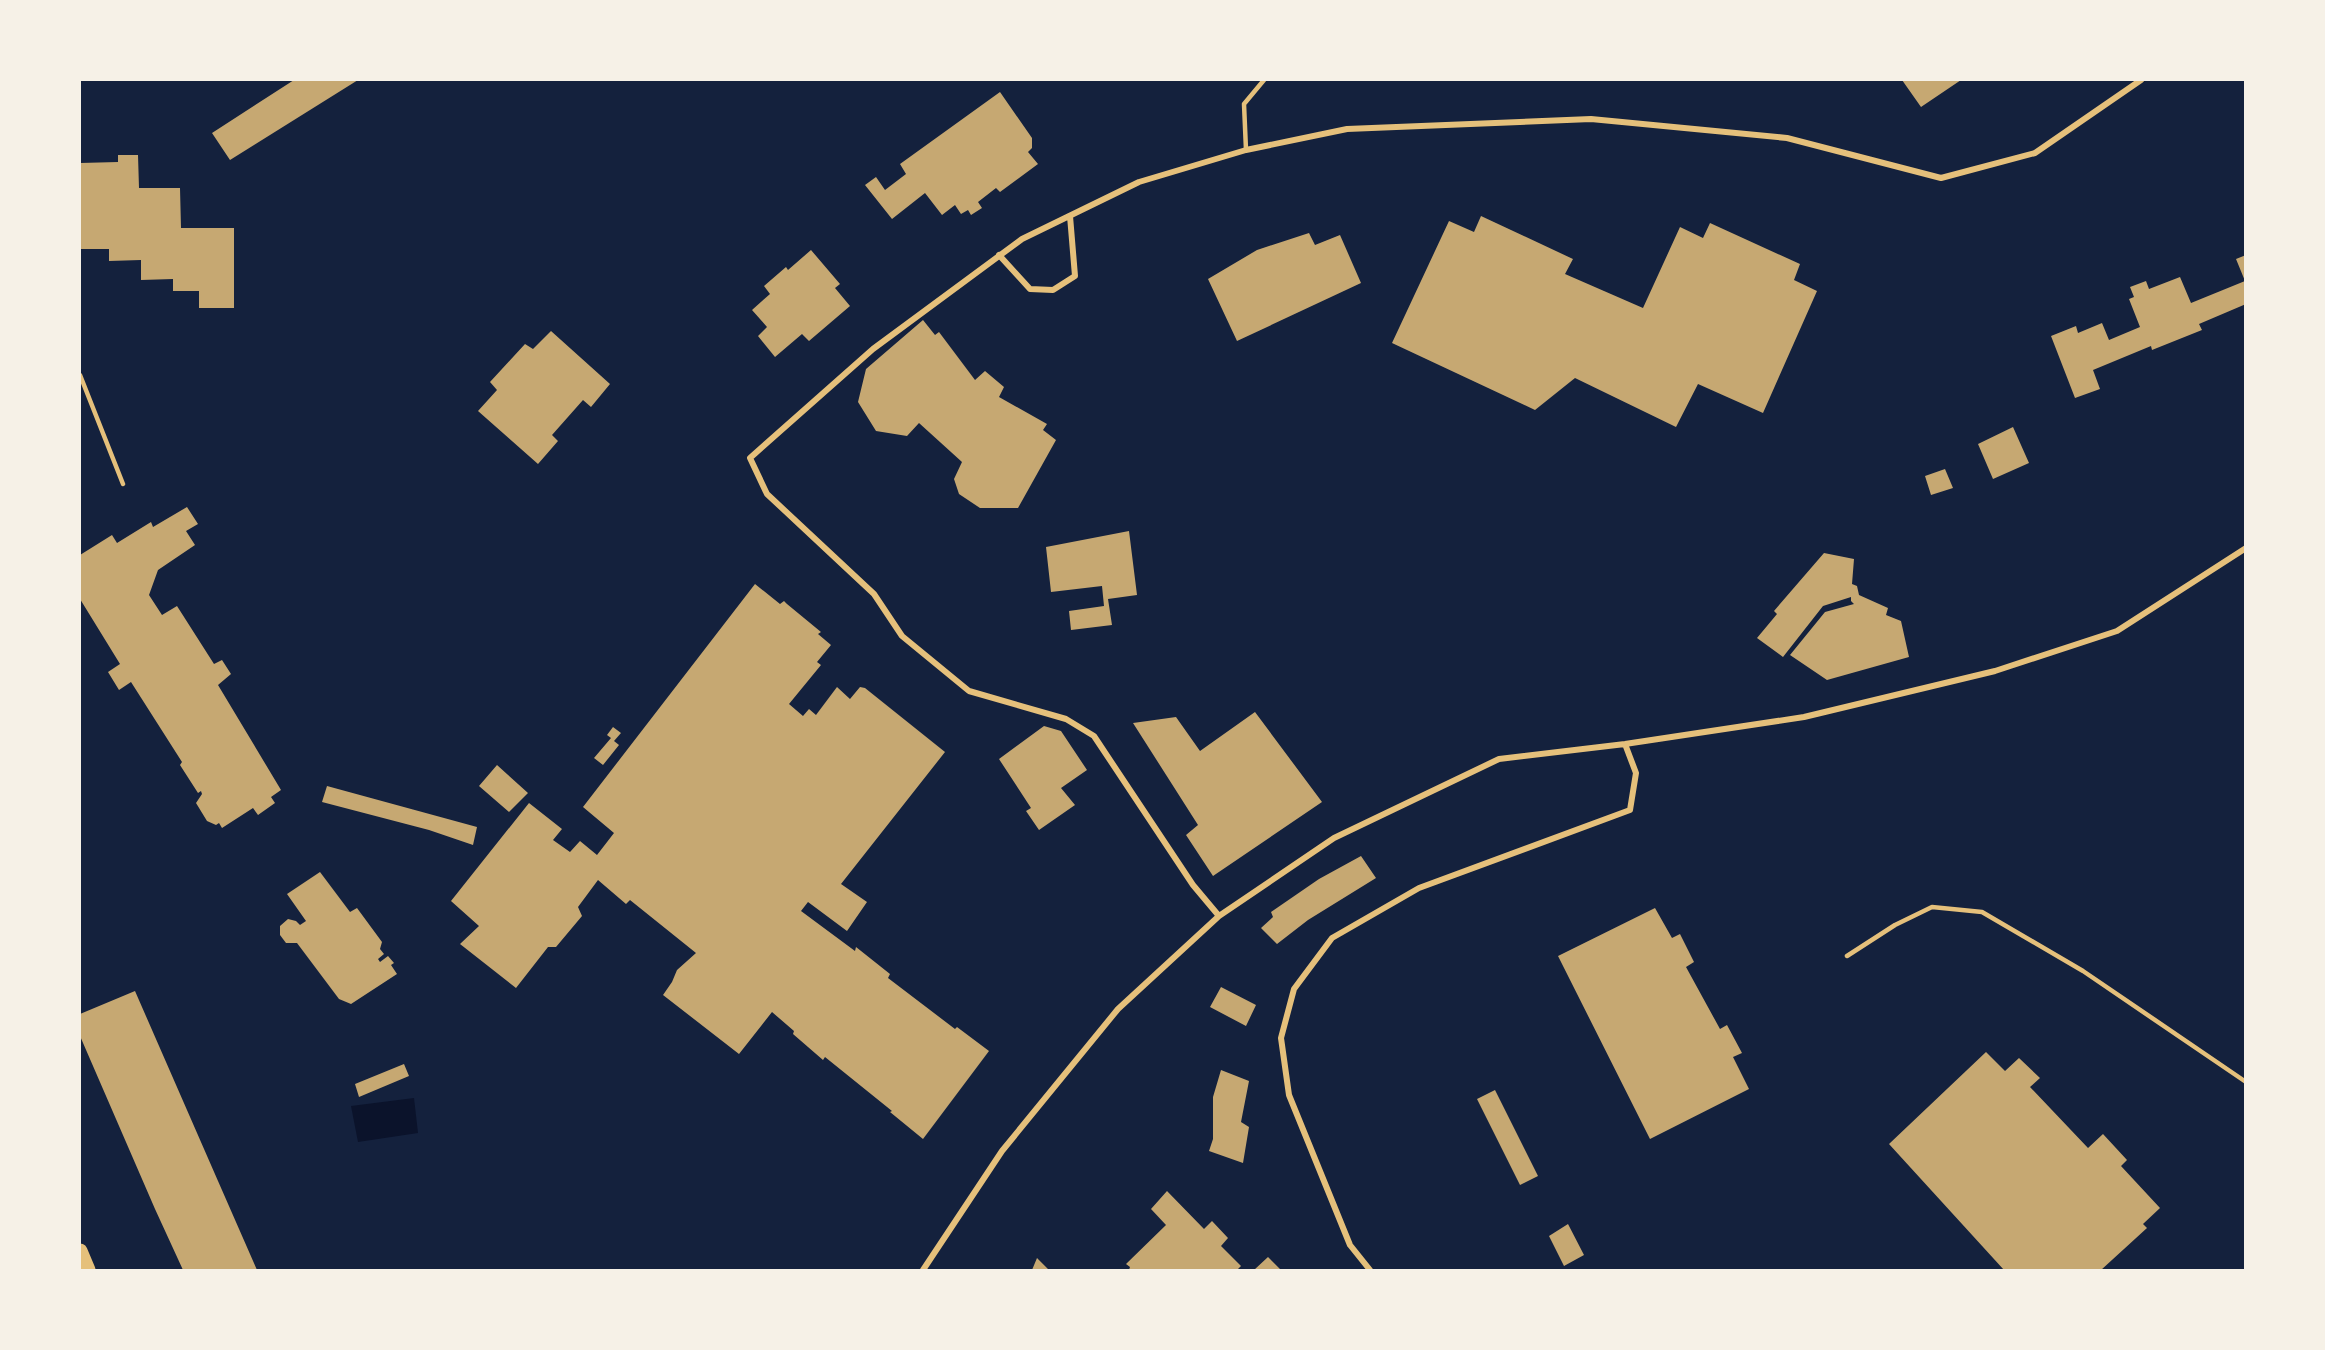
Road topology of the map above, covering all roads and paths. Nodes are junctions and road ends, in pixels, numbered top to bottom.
1 (1264, 80) edge
2 (2141, 80) edge
3 (1246, 150) junction
4 (1070, 216) junction
5 (999, 255) junction
6 (80, 375) edge
7 (123, 484) dead end
8 (2246, 548) edge
9 (1625, 744) junction
10 (1219, 916) junction
11 (1846, 956) dead end
12 (2246, 1082) edge
13 (80, 1251) edge
14 (88, 1270) edge
15 (923, 1270) edge
16 (1370, 1270) edge

1 - 3 lane
2 - 3 street
3 - 4 street
4 - 5 street
4 - 5 street
5 - 10 street
6 - 7 lane
8 - 9 street
9 - 10 street
9 - 16 street
10 - 15 street
11 - 12 lane
13 - 14 main road

